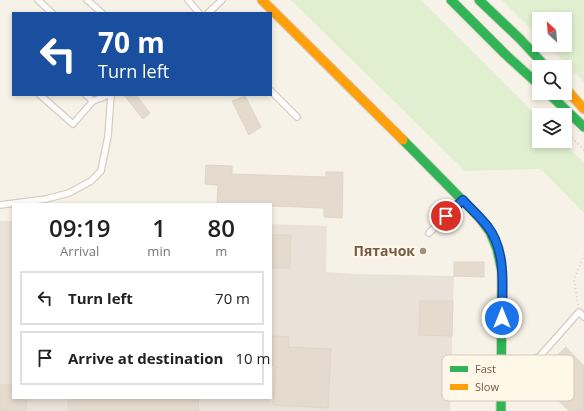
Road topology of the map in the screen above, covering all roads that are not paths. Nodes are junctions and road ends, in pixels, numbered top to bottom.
1 (38, 0) edge
2 (87, 0) edge
3 (188, 0) edge
4 (222, 0) edge
5 (262, 0) edge
6 (451, 0) edge
7 (479, 0) edge
8 (51, 12) edge
9 (101, 12) edge
10 (198, 12) edge
11 (209, 12) edge
12 (539, 60) edge
13 (532, 79) edge
14 (272, 92) edge
15 (41, 96) edge
16 (87, 96) edge
17 (107, 96) edge
18 (110, 96) edge
19 (572, 96) edge
20 (555, 100) edge
21 (93, 101) junction
22 (584, 109) edge
23 (297, 117) dead end
24 (584, 127) edge
25 (463, 200) junction
26 (12, 203) edge
27 (15, 203) edge
28 (0, 205) edge
29 (429, 233) dead end
30 (584, 317) edge
31 (501, 355) edge
32 (541, 355) edge

1 - 8 lane
2 - 9 lane
3 - 10 lane
4 - 11 lane
5 - 25 street
6 - 13 street
7 - 12 street
14 - 23 lane
15 - 21 lane
16 - 21 lane
17 - 21 lane
18 - 27 lane
19 - 22 street
20 - 24 street
25 - 29 lane
25 - 31 street
26 - 28 lane
30 - 32 lane

